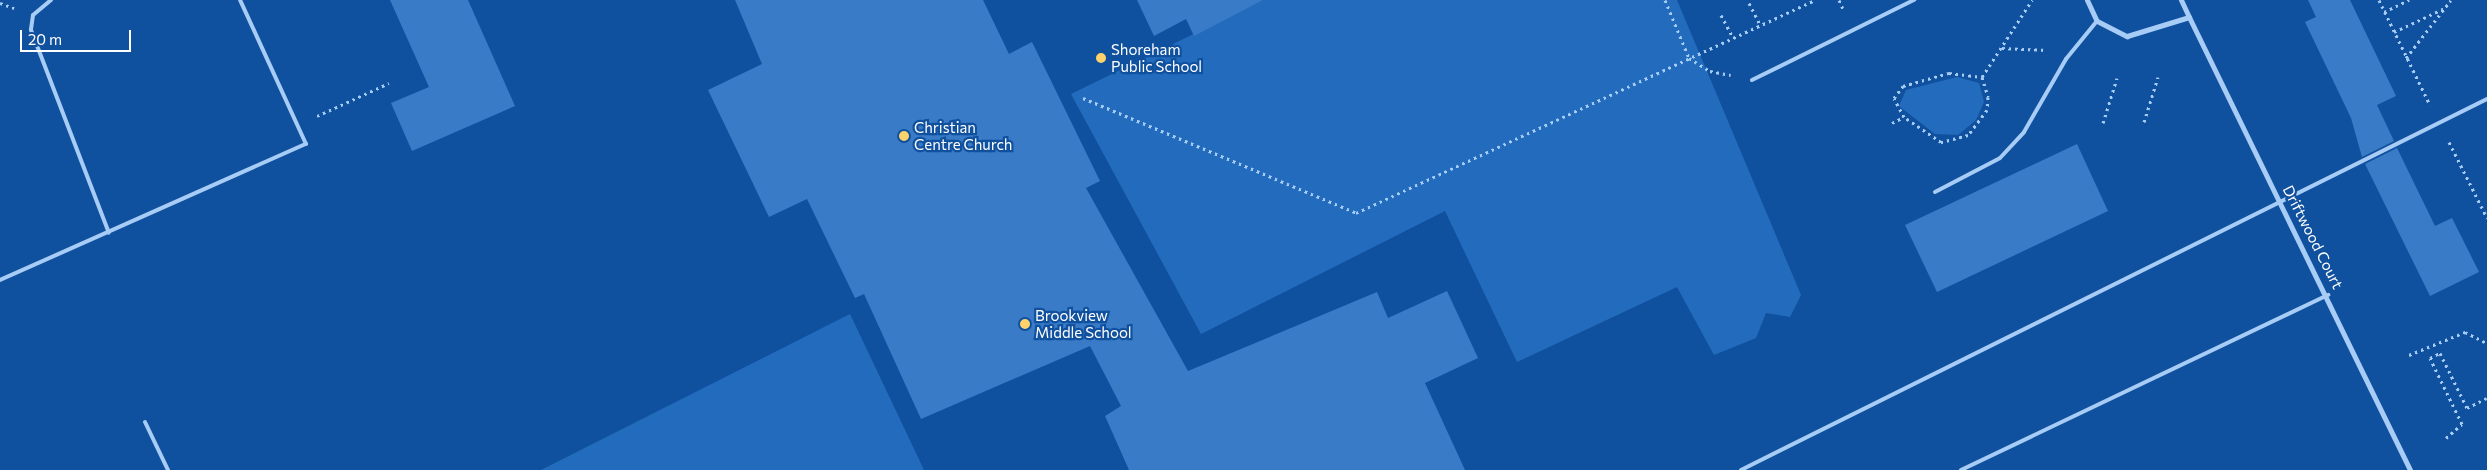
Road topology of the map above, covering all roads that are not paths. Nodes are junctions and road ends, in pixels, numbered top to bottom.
1 (51, 0) edge
2 (240, 0) edge
3 (1914, 0) edge
4 (2087, 0) edge
5 (2182, 0) edge
6 (2189, 17) junction
7 (2097, 21) junction
8 (1752, 80) road end
9 (2487, 100) edge
10 (1935, 192) dead end
11 (2280, 201) junction
12 (109, 233) junction
13 (0, 280) edge
14 (2328, 295) junction
15 (145, 422) dead end
16 (168, 470) edge
17 (1741, 470) edge
18 (1961, 470) edge
19 (2410, 470) edge

1 - 12 lane
2 - 12 lane
3 - 8 lane
4 - 7 street
5 - 6 street, Driftwood Court
6 - 7 street
6 - 11 street, Driftwood Court
7 - 10 lane
9 - 11 lane
11 - 14 street, Driftwood Court
11 - 17 lane
12 - 13 lane
14 - 18 lane
14 - 19 street, Driftwood Court
15 - 16 lane

